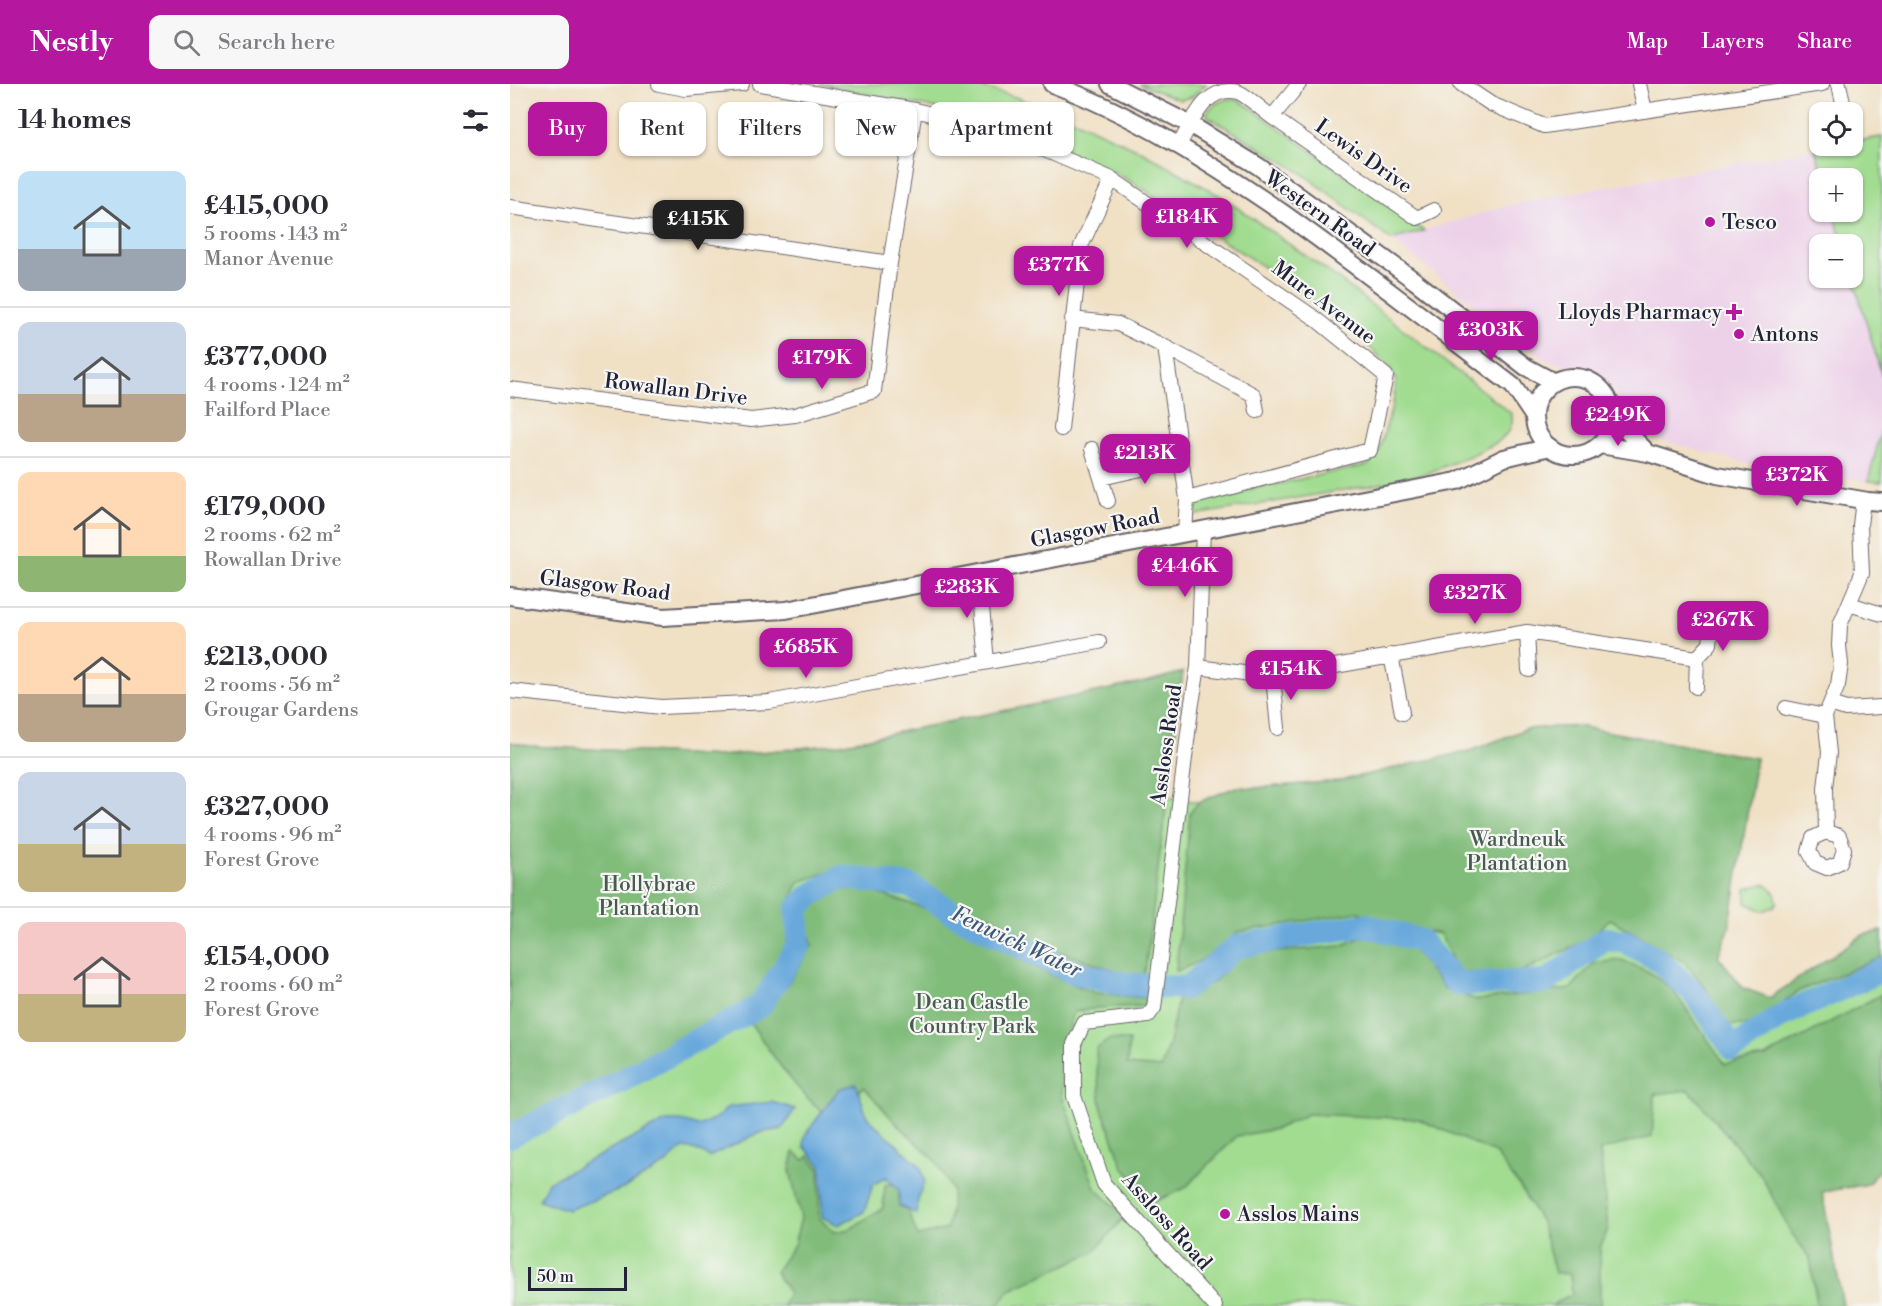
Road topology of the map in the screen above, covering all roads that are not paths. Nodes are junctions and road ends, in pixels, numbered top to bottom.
1 (659, 84) edge
2 (742, 84) edge
3 (760, 84) edge
4 (1052, 84) edge
5 (1110, 84) edge
6 (1299, 84) edge
7 (1461, 84) edge
8 (1639, 84) edge
9 (1822, 84) edge
10 (1839, 84) edge
11 (867, 102) edge
12 (1843, 102) edge
13 (917, 111) edge
14 (1646, 111) junction
15 (1272, 117) junction
16 (1191, 124) junction
17 (1179, 145) junction
18 (907, 156) edge
19 (1112, 179) junction
20 (510, 207) edge
21 (1434, 210) dead end
22 (890, 263) junction
23 (1072, 319) junction
24 (1165, 347) junction
25 (1554, 382) junction
26 (510, 389) edge
27 (1257, 411) dead end
28 (1612, 416) junction
29 (1535, 423) junction
30 (1061, 429) dead end
31 (1600, 445) junction
32 (1550, 447) junction
33 (1092, 449) dead end
34 (1648, 453) junction
35 (1504, 458) junction
36 (1181, 460) junction
37 (1101, 478) junction
38 (1187, 499) junction
39 (1863, 500) junction
40 (1108, 501) dead end
41 (1882, 502) edge
42 (1203, 530) junction
43 (1185, 534) junction
44 (979, 574) junction
45 (510, 596) edge
46 (1849, 604) junction
47 (1882, 614) edge
48 (1737, 627) dead end
49 (1527, 632) junction
50 (1099, 642) dead end
51 (1391, 655) junction
52 (1697, 658) junction
53 (987, 662) junction
54 (1198, 668) junction
55 (1529, 670) dead end
56 (1272, 677) junction
57 (1695, 687) dead end
58 (510, 691) edge
59 (1881, 707) edge
60 (1786, 708) dead end
61 (1828, 710) junction
62 (1402, 712) dead end
63 (1278, 728) dead end
64 (1826, 832) dead end
65 (1215, 1306) edge

1 - 2 street
3 - 11 street, Mure Avenue
4 - 17 main road, Western Road
5 - 16 main road, Western Road
6 - 15 street
7 - 14 street
8 - 14 street
9 - 14 street
10 - 12 street
13 - 19 street, Mure Avenue
15 - 16 street
15 - 21 street, Lewis Drive
16 - 17 street
16 - 25 main road, Western Road
17 - 29 main road, Western Road
18 - 22 street, Rowallan Drive
19 - 23 street
19 - 38 street, Mure Avenue
20 - 22 street
22 - 26 street, Rowallan Drive
23 - 24 street
23 - 30 street
24 - 27 street
24 - 36 street
25 - 28 main road
25 - 29 main road
28 - 31 main road
28 - 34 main road
29 - 32 main road
29 - 35 main road, Glasgow Road
31 - 32 main road
31 - 34 main road
32 - 35 main road, Glasgow Road
33 - 37 street
34 - 39 main road
35 - 42 main road, Glasgow Road
36 - 37 street
36 - 38 street
37 - 40 street
38 - 43 street
39 - 41 main road
39 - 46 street
42 - 43 main road, Glasgow Road
42 - 54 street, Assloss Road
43 - 44 main road, Glasgow Road
44 - 45 main road, Glasgow Road
44 - 53 street
46 - 47 street
46 - 61 street
48 - 52 street
49 - 51 street
49 - 52 street
49 - 55 street
50 - 53 street
51 - 56 street
51 - 62 street
52 - 57 street
53 - 58 street
54 - 56 street
54 - 65 street, Assloss Road
56 - 63 street
59 - 61 street
60 - 61 street
61 - 64 street

